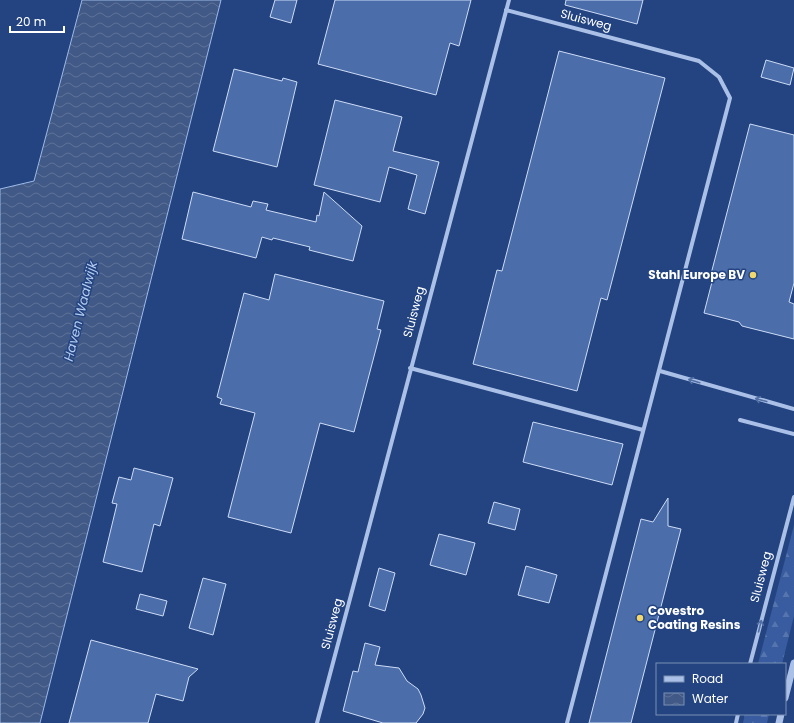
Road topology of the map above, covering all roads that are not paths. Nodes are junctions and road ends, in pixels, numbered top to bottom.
1 (508, 0) edge
2 (506, 10) junction
3 (410, 368) junction
4 (660, 371) junction
5 (794, 409) edge
6 (740, 420) dead end
7 (643, 430) junction
8 (794, 434) edge
9 (794, 497) edge
10 (750, 663) edge
11 (794, 663) edge
12 (786, 694) edge
13 (317, 723) edge
14 (567, 723) edge

1 - 2 street
2 - 3 street, Sluisweg
2 - 4 street, Sluisweg
3 - 7 street
3 - 13 street, Sluisweg
5 -> 4 street
4 - 7 street, Sluisweg
6 - 8 street
7 - 14 street, Sluisweg
10 -> 9 street, Sluisweg
11 - 12 street

